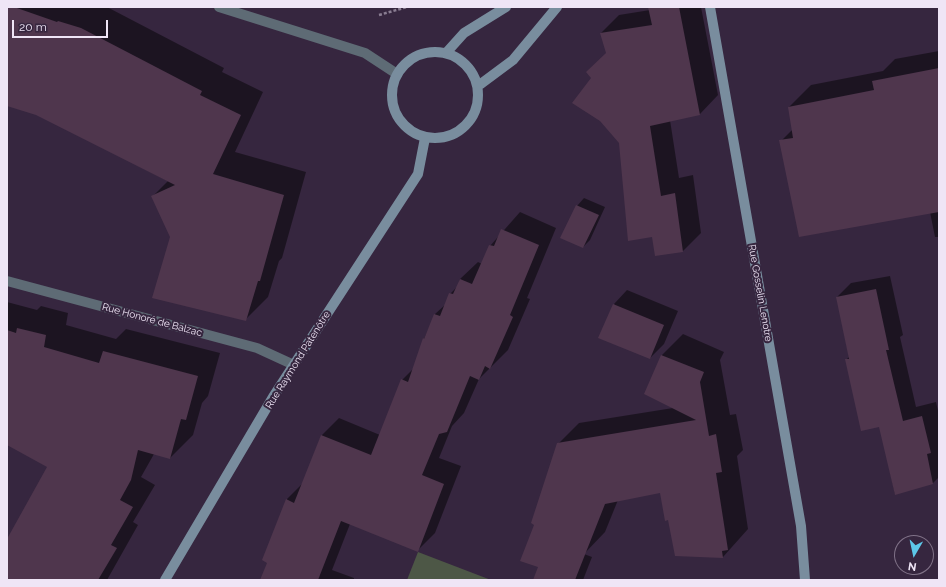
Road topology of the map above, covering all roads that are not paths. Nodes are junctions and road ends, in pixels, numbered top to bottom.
1 (219, 7) edge
2 (506, 7) edge
3 (557, 7) edge
4 (710, 7) edge
5 (446, 53) junction
6 (397, 74) junction
7 (478, 86) junction
8 (425, 138) junction
9 (7, 281) edge
10 (294, 365) junction
11 (165, 580) edge
12 (805, 580) edge

1 - 6 street
2 - 5 main road
3 - 7 main road
4 - 12 main road, Rue Gosselin Lenotre
5 - 6 main road
5 - 7 main road
6 - 8 main road
7 - 8 main road
8 - 10 main road, Rue Raymond Patenôtre
9 - 10 street, Rue Honoré de Balzac
10 - 11 main road, Rue Raymond Patenôtre

